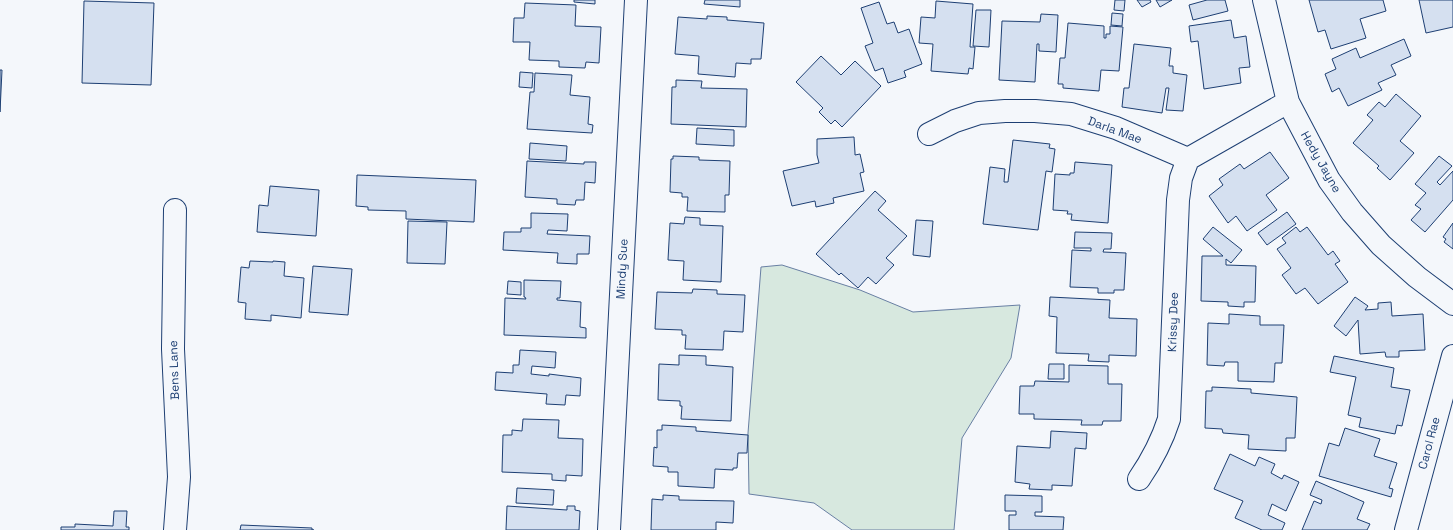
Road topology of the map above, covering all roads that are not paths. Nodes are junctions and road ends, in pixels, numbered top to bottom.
1 (1264, 0) edge
2 (636, 4) edge
3 (1288, 102) junction
4 (929, 134) dead end
5 (1188, 160) junction
6 (175, 210) dead end
7 (1453, 304) edge
8 (1453, 356) edge
9 (1140, 479) dead end
10 (175, 530) edge
11 (609, 530) edge
12 (1406, 530) edge

1 - 3 street, Hedy Jayne
2 - 11 street, Mindy Sue
3 - 5 street
3 - 7 street, Hedy Jayne
4 - 5 street, Darla Mae
5 - 9 street, Krissy Dee
6 - 10 street, Bens Lane
8 - 12 street, Carol Rae

